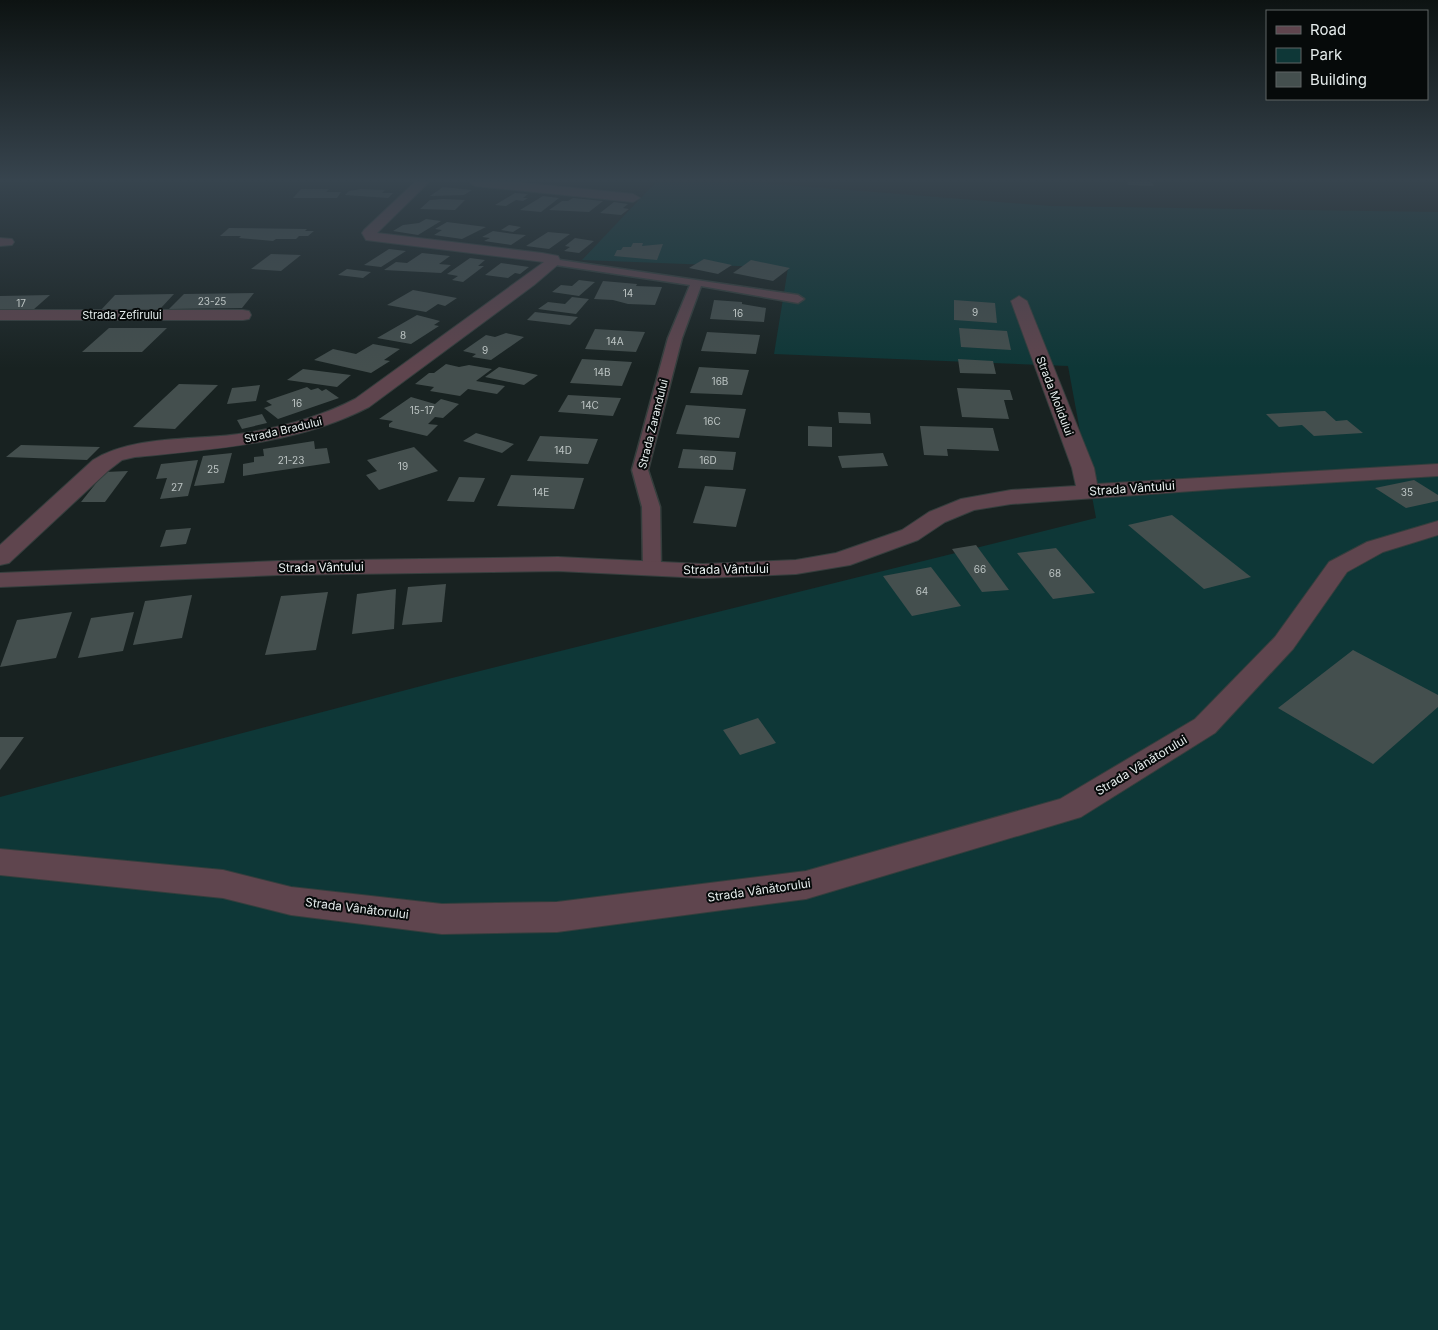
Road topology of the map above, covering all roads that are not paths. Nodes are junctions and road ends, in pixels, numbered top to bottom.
1 (419, 244) edge
2 (553, 260) junction
3 (697, 282) junction
4 (798, 299) dead end
5 (1019, 301) dead end
6 (0, 315) edge
7 (243, 315) dead end
8 (1438, 470) edge
9 (1088, 491) junction
10 (1438, 528) edge
11 (0, 558) edge
12 (652, 569) junction
13 (0, 580) edge
14 (0, 862) edge

1 - 2 street
2 - 3 lane
2 - 11 street, Strada Bradului
3 - 4 lane
3 - 12 lane, Strada Zarandului
5 - 9 street, Strada Molidului
6 - 7 street, Strada Zefirului
8 - 9 street, Strada Vântului
9 - 12 street, Strada Vântului
10 - 14 street, Strada Vânătorului
12 - 13 street, Strada Vântului

